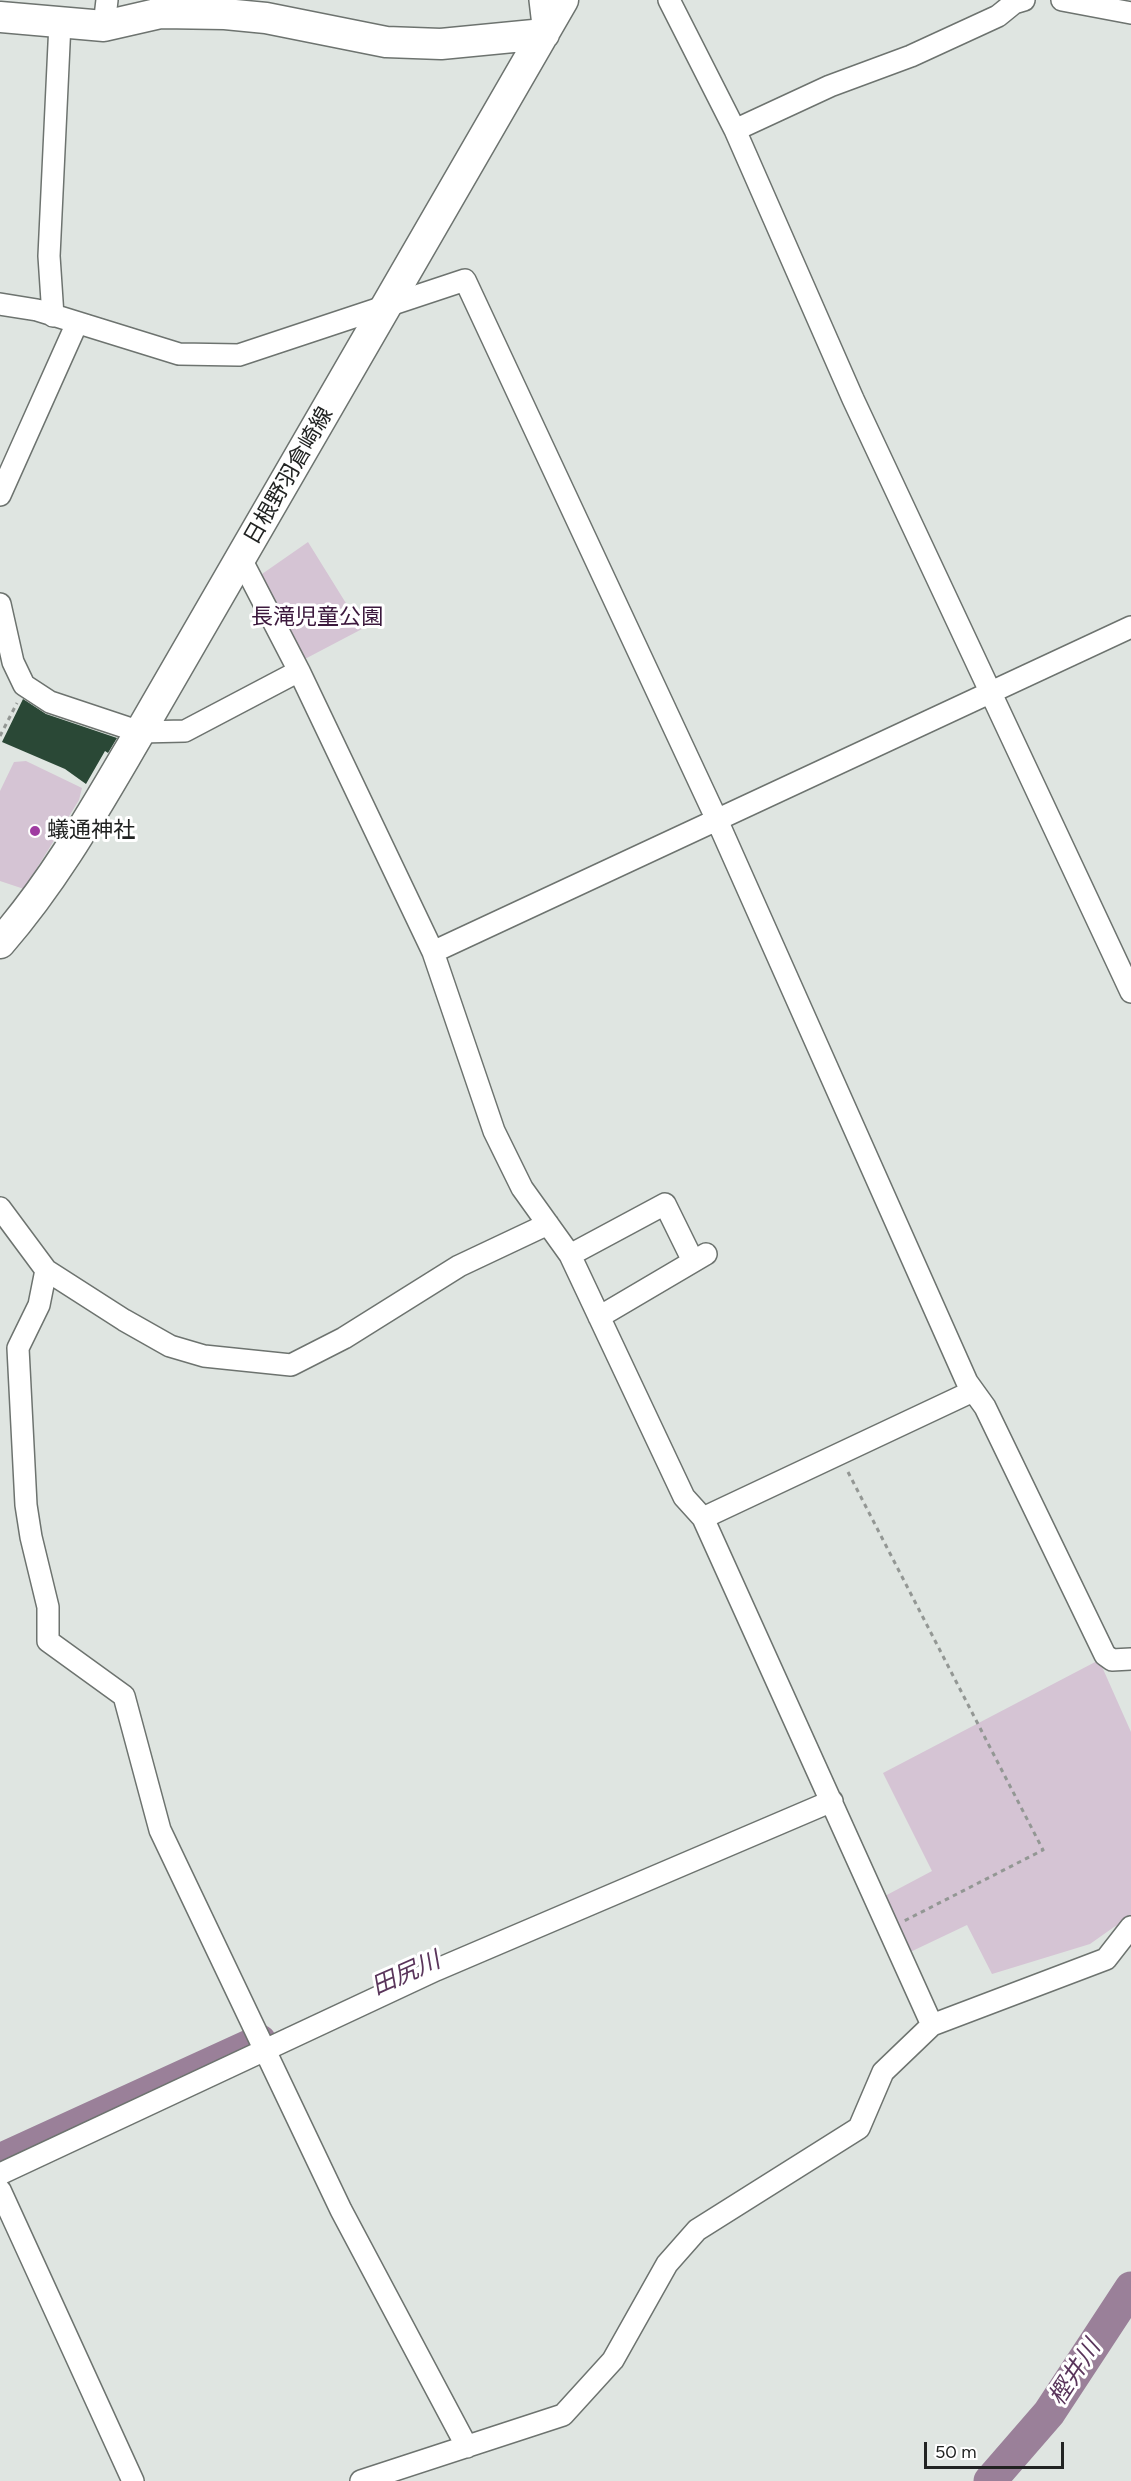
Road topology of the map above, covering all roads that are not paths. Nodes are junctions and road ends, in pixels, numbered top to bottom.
1 (540, 0) edge
2 (563, 0) edge
3 (669, 0) edge
4 (1062, 0) edge
5 (1011, 3) edge
6 (260, 9) edge
7 (106, 13) edge
8 (1131, 13) edge
9 (0, 18) edge
10 (60, 23) junction
11 (544, 34) junction
12 (735, 130) junction
13 (0, 304) edge
14 (388, 305) junction
15 (54, 316) junction
16 (77, 323) junction
17 (0, 495) edge
18 (241, 559) junction
19 (0, 604) edge
20 (1131, 627) edge
21 (299, 671) junction
22 (992, 692) junction
23 (140, 732) junction
24 (717, 820) junction
25 (0, 943) edge
26 (433, 952) junction
27 (1131, 992) edge
28 (0, 1208) edge
29 (548, 1224) junction
30 (570, 1256) junction
31 (46, 1270) junction
32 (599, 1317) junction
33 (973, 1391) junction
34 (703, 1518) junction
35 (1131, 1659) edge
36 (832, 1801) junction
37 (1131, 1927) edge
38 (932, 2025) junction
39 (266, 2050) junction
40 (0, 2174) edge
41 (0, 2190) edge
42 (467, 2447) junction
43 (133, 2481) edge
44 (361, 2481) edge

1 - 11 street
2 - 11 main road, 日根野羽倉崎線
3 - 12 street
4 - 8 street
5 - 12 street
6 - 7 main road
6 - 11 main road
7 - 10 main road
9 - 10 main road
10 - 15 street
11 - 14 main road, 日根野羽倉崎線
12 - 22 street
13 - 15 street
14 - 16 street
14 - 18 main road, 日根野羽倉崎線
14 - 24 street
15 - 16 street
16 - 17 street
18 - 21 street
18 - 23 main road, 日根野羽倉崎線
19 - 23 street
20 - 22 street
21 - 23 street
21 - 26 street
22 - 24 street
22 - 27 street
23 - 25 main road, 日根野羽倉崎線
24 - 26 street
24 - 33 street
26 - 29 street
28 - 31 street
29 - 30 street
29 - 31 street
30 - 32 street
30 - 32 street
31 - 39 street
32 - 34 street
33 - 34 street
33 - 35 street
34 - 36 street
36 - 38 street
36 - 39 street
37 - 38 street
38 - 42 street
39 - 40 street
39 - 42 street
41 - 43 street
42 - 44 street

